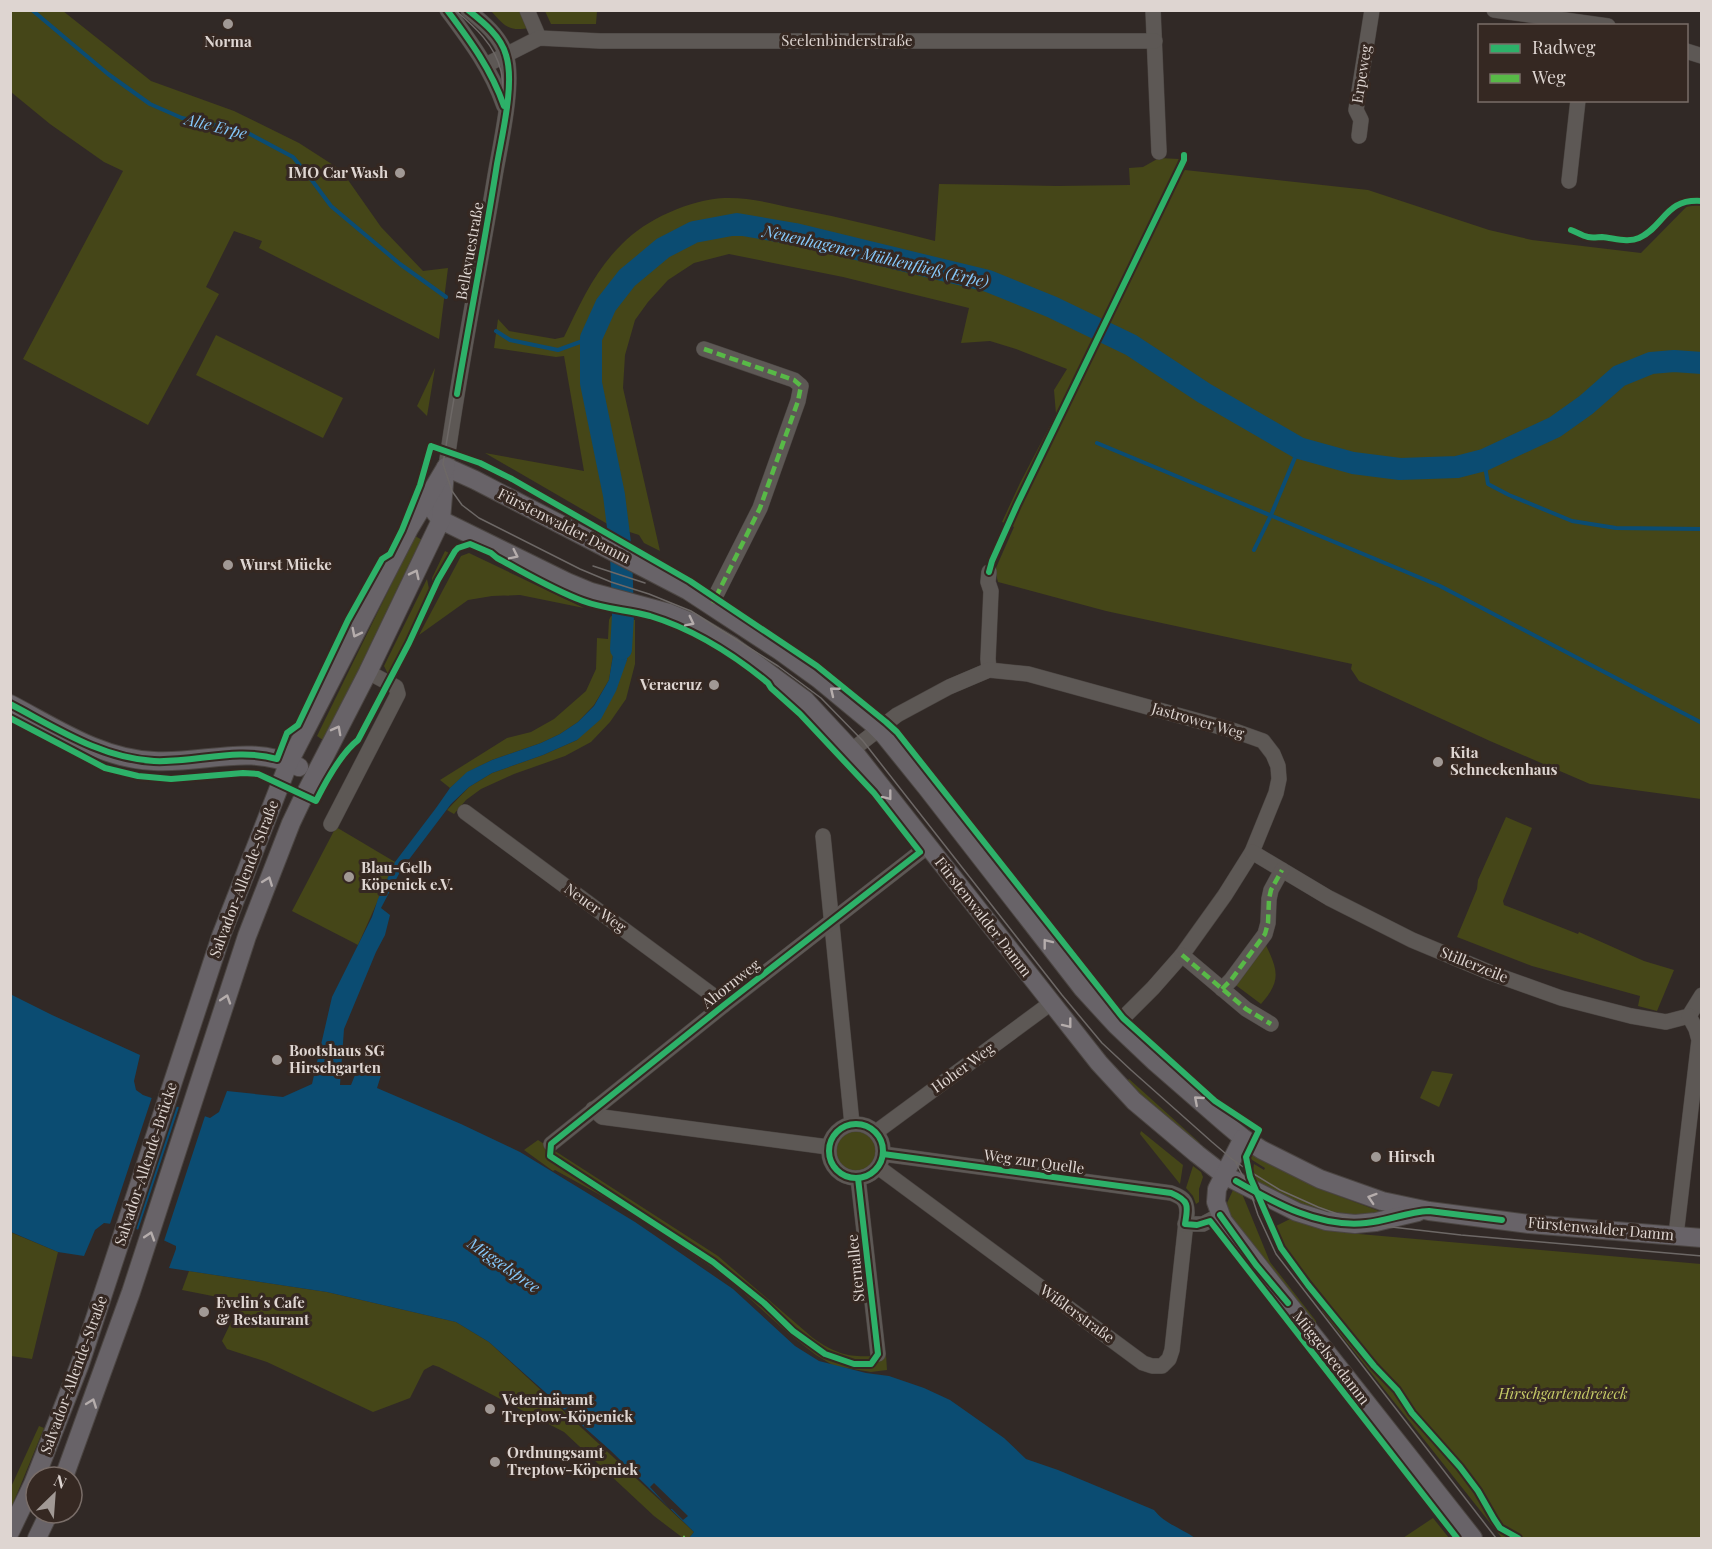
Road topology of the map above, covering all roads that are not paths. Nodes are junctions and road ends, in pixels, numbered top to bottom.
1 (447, 10) edge
2 (468, 10) edge
3 (526, 10) edge
4 (1154, 10) edge
5 (1372, 10) edge
6 (1494, 10) edge
7 (1587, 24) edge
8 (539, 38) junction
9 (1155, 40) junction
10 (506, 55) junction
11 (486, 65) junction
12 (1578, 102) edge
13 (506, 112) junction
14 (1359, 136) dead end
15 (1159, 152) dead end
16 (1569, 181) dead end
17 (704, 350) dead end
18 (446, 467) junction
19 (426, 501) junction
20 (441, 520) junction
21 (988, 572) dead end
22 (711, 605) junction
23 (989, 670) junction
24 (368, 672) junction
25 (10, 704) edge
26 (878, 729) junction
27 (852, 750) junction
28 (289, 762) junction
29 (314, 774) junction
30 (465, 812) dead end
31 (331, 824) dead end
32 (823, 836) dead end
33 (928, 846) junction
34 (1252, 852) junction
35 (1282, 870) junction
36 (831, 921) junction
37 (1182, 955) junction
38 (1222, 989) junction
39 (1701, 995) edge
40 (1051, 1003) junction
41 (724, 1005) junction
42 (1689, 1016) junction
43 (1271, 1024) dead end
44 (1116, 1025) junction
45 (184, 1045) joint
46 (209, 1054) joint
47 (593, 1109) junction
48 (852, 1124) junction
49 (876, 1132) junction
50 (1243, 1138) junction
51 (551, 1144) dead end
52 (828, 1147) junction
53 (880, 1161) junction
54 (1224, 1175) junction
55 (858, 1178) junction
56 (1181, 1197) joint
57 (1429, 1211) junction
58 (1220, 1215) junction
59 (1185, 1224) junction
60 (1676, 1235) junction
61 (1701, 1238) edge
62 (107, 1283) joint
63 (131, 1292) joint
64 (878, 1354) dead end
65 (68, 1465) edge
66 (44, 1525) edge
67 (10, 1532) edge
68 (38, 1539) edge
69 (1473, 1539) edge

1 - 11 street
2 - 10 street
3 - 8 street
4 - 9 street
5 - 14 street, Erpeweg
6 - 7 street
8 - 9 street, Seelenbinderstraße
8 - 10 street
9 - 15 street
10 - 11 street
10 - 13 street
11 - 13 street
12 - 16 street
13 - 18 street, Bellevuestraße
17 - 22 street
18 - 19 main road, Salvador-Allende-Straße
18 - 20 main road, Salvador-Allende-Straße
18 - 22 main road, Fürstenwalder Damm
19 - 20 main road, Fürstenwalder Damm
19 -> 28 main road, Salvador-Allende-Straße
24 -> 20 main road, Salvador-Allende-Straße
20 -> 27 main road, Fürstenwalder Damm
21 - 23 street
26 -> 22 main road, Fürstenwalder Damm
23 - 26 street, Jastrower Weg
23 - 34 street, Jastrower Weg
29 -> 24 main road, Salvador-Allende-Straße
24 - 31 street
25 - 28 main road
26 - 27 street, Jastrower Weg
44 -> 26 main road, Fürstenwalder Damm
27 -> 33 main road, Fürstenwalder Damm
28 - 29 main road
28 - 45 main road, Salvador-Allende-Straße
46 -> 29 main road, Salvador-Allende-Straße
30 - 41 street, Neuer Weg
32 - 36 street
33 - 36 street, Ahornweg
33 - 40 main road, Fürstenwalder Damm
34 - 35 street, Stillerzeile
34 - 37 street, Jastrower Weg
35 - 38 street
35 - 42 street, Stillerzeile
36 - 41 street, Ahornweg
36 - 48 street
37 - 38 street
37 - 44 street, Jastrower Weg
38 - 43 street
39 - 42 street
40 - 49 street, Hoher Weg
40 -> 54 main road, Fürstenwalder Damm
41 - 47 street, Ahornweg
42 - 60 street
50 -> 44 main road, Fürstenwalder Damm
45 - 62 main road, Salvador-Allende-Brücke
63 -> 46 main road, Salvador-Allende-Brücke
47 - 51 street, Ahornweg
47 - 52 street
48 - 49 street
48 - 52 street
49 - 53 street
50 - 54 main road
57 -> 50 main road, Fürstenwalder Damm
52 - 55 street
53 - 55 street
53 - 56 street, Weg zur Quelle
53 - 59 street, Wißlerstraße
54 - 57 main road, Fürstenwalder Damm
54 - 58 main road
55 - 64 street, Sternallee
56 - 59 street, Wißlerstraße
57 - 60 main road, Fürstenwalder Damm
58 - 59 street
58 - 69 main road, Müggelseedamm
60 - 61 main road, Fürstenwalder Damm
62 - 67 main road, Salvador-Allende-Straße
65 -> 63 main road, Salvador-Allende-Straße
66 - 68 main road

